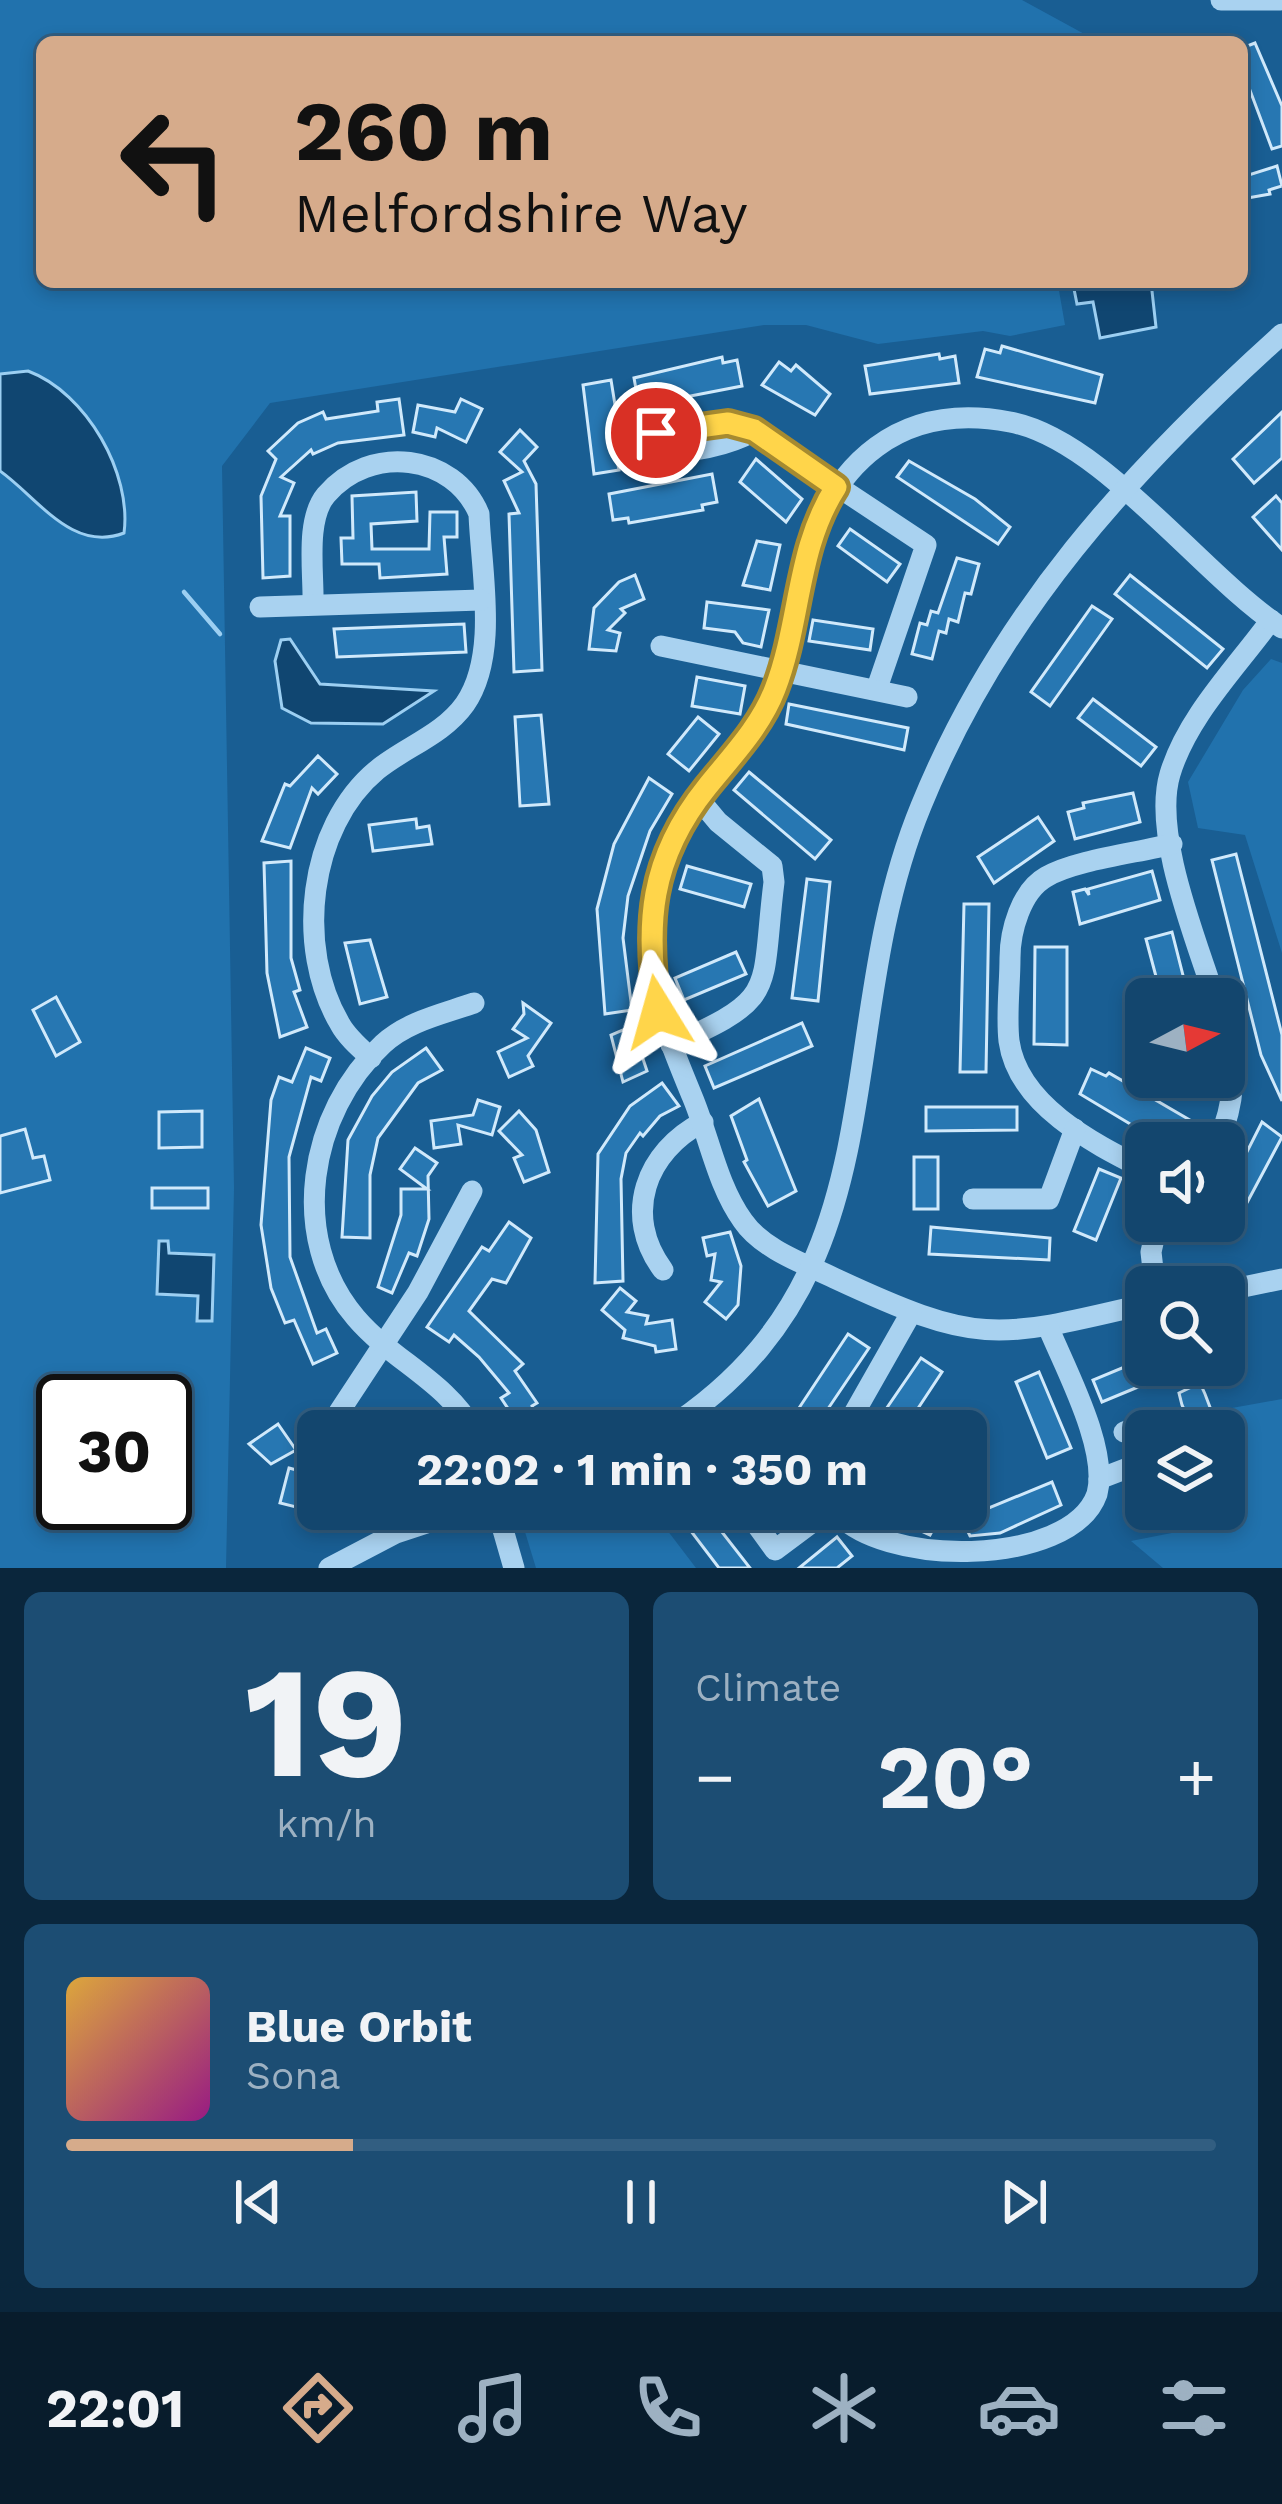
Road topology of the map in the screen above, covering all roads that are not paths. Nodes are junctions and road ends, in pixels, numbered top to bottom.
1 (1221, 0) edge
2 (1280, 0) edge
3 (1282, 334) edge
4 (754, 430) dead end
5 (836, 487) junction
6 (1121, 489) junction
7 (482, 600) junction
8 (313, 604) junction
9 (260, 608) dead end
10 (1276, 624) edge
11 (661, 646) dead end
12 (781, 670) junction
13 (877, 688) junction
14 (907, 697) dead end
15 (698, 798) junction
16 (1172, 844) junction
17 (1209, 978) edge
18 (474, 1003) dead end
19 (671, 1045) junction
20 (370, 1058) junction
21 (703, 1122) junction
22 (1075, 1130) junction
23 (1125, 1158) edge
24 (472, 1191) dead end
25 (973, 1199) dead end
26 (812, 1267) junction
27 (663, 1270) dead end
28 (1282, 1280) edge
29 (1245, 1288) edge
30 (1125, 1309) edge
31 (910, 1313) junction
32 (1049, 1329) junction
33 (380, 1342) junction
34 (339, 1410) edge
35 (458, 1410) edge
36 (691, 1410) edge
37 (856, 1410) edge
38 (1125, 1469) edge
39 (1100, 1479) junction
40 (405, 1530) edge
41 (503, 1530) edge
42 (760, 1530) edge
43 (803, 1530) edge
44 (852, 1530) edge
45 (945, 1566) edge
46 (329, 1568) edge
47 (514, 1568) edge

1 - 2 street
3 - 6 street
4 - 5 street
5 - 6 street
5 - 12 street
5 - 13 street
6 - 10 street
6 - 26 street
7 - 8 street
7 - 8 street
7 - 20 street
8 - 9 street
10 - 16 street
11 - 12 street
12 - 13 street
12 - 15 street
13 - 14 street
15 - 19 street
15 - 19 street
16 - 17 street
16 - 22 street
18 - 20 street
19 - 21 street
20 - 33 street
21 - 26 street
21 - 27 street
22 - 23 street
22 - 25 street
24 - 33 street
26 - 31 street
26 - 36 street
28 - 29 street
30 - 32 street
31 - 32 street
31 - 37 street
32 - 39 street
33 - 34 street
33 - 35 street
38 - 39 street
39 - 45 street
40 - 46 street
41 - 47 street
42 - 43 street
44 - 45 street

